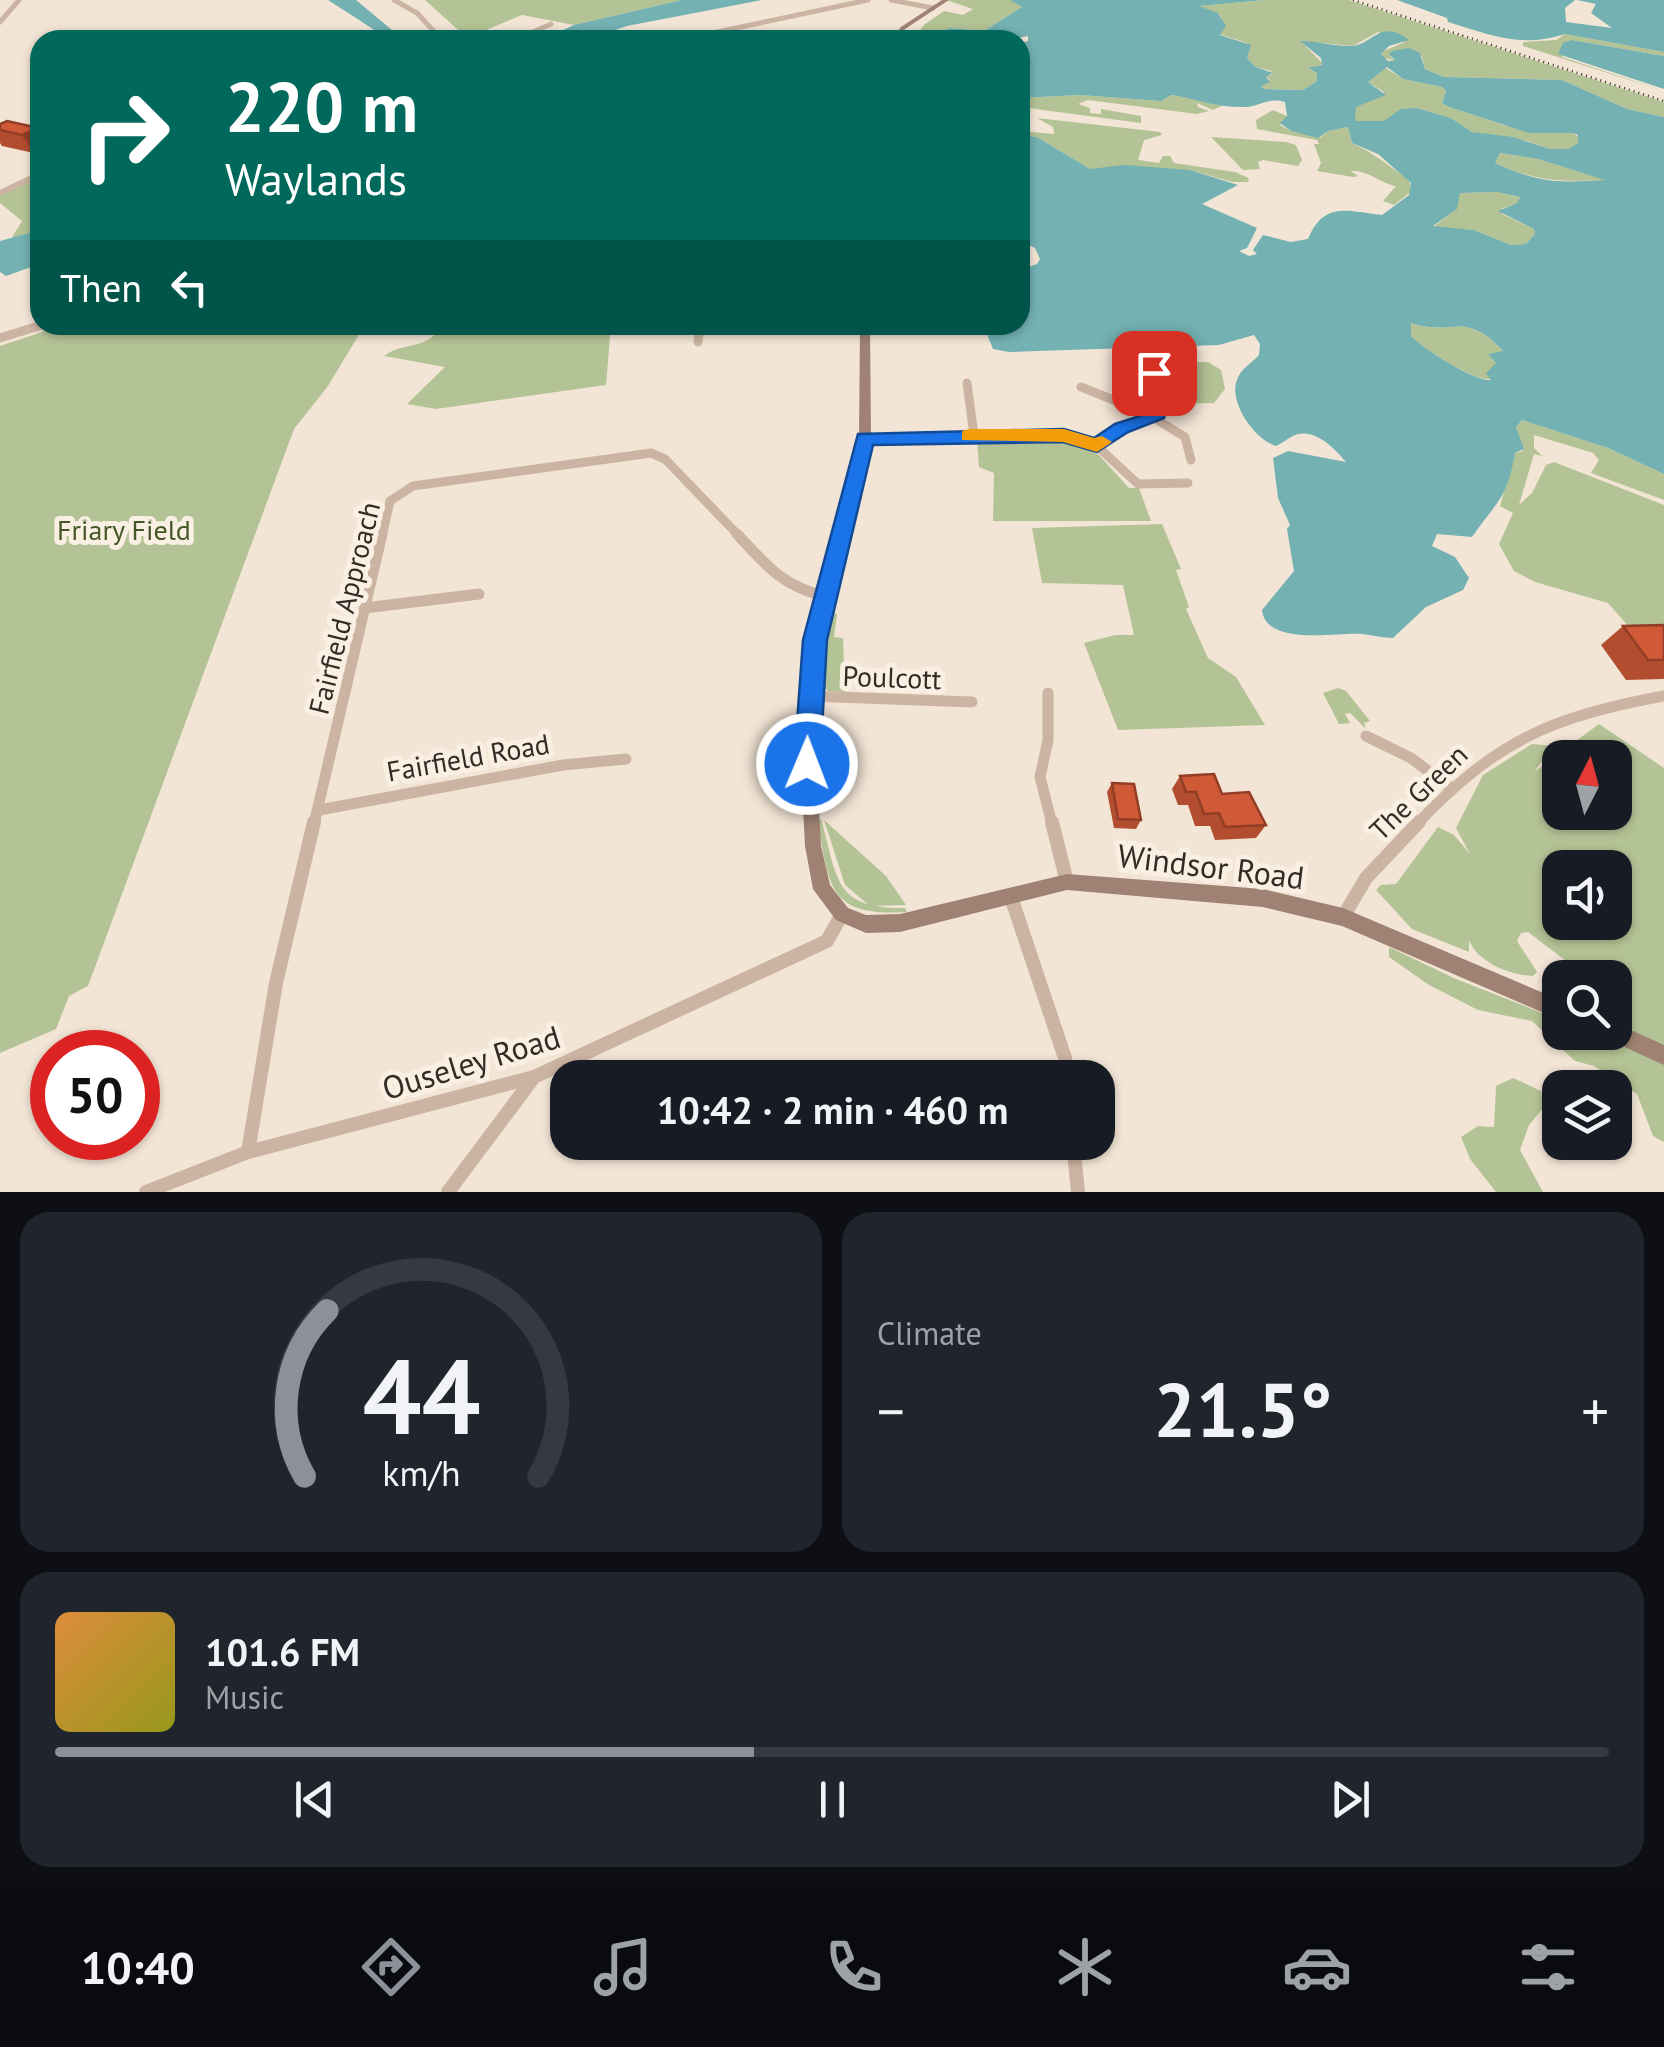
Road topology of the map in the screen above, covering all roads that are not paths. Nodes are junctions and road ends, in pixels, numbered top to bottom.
1 (19, 0) edge
2 (394, 0) edge
3 (868, 0) edge
4 (890, 0) edge
5 (945, 0) edge
6 (933, 8) junction
7 (0, 22) edge
8 (551, 24) dead end
9 (432, 30) edge
10 (538, 30) edge
11 (727, 30) edge
12 (901, 30) edge
13 (30, 179) edge
14 (0, 193) edge
15 (30, 329) edge
16 (699, 335) edge
17 (865, 335) edge
18 (0, 338) edge
19 (698, 342) dead end
20 (1150, 364) dead end
21 (1081, 387) dead end
22 (980, 392) dead end
23 (1150, 419) junction
24 (974, 435) junction
25 (864, 438) junction
26 (1097, 446) junction
27 (1191, 460) dead end
28 (1188, 483) dead end
29 (479, 594) dead end
30 (824, 596) junction
31 (366, 608) junction
32 (1048, 692) dead end
33 (810, 696) junction
34 (1664, 696) edge
35 (972, 702) dead end
36 (1366, 736) dead end
37 (626, 759) dead end
38 (1452, 789) junction
39 (319, 810) junction
40 (1066, 882) junction
41 (1011, 897) junction
42 (842, 914) junction
43 (1343, 917) junction
44 (1542, 1002) edge
45 (1632, 1040) edge
46 (1664, 1055) edge
47 (1065, 1060) edge
48 (534, 1077) junction
49 (248, 1152) junction
50 (1075, 1160) edge
51 (146, 1192) edge
52 (448, 1192) edge
53 (1078, 1192) edge

1 - 7 street
2 - 9 street
3 - 11 street
4 - 6 street
5 - 6 main road
6 - 12 main road
8 - 10 street
13 - 14 street
15 - 18 street
16 - 19 street
17 - 25 main road
20 - 23 street
21 - 23 street
22 - 24 street
23 - 26 street
23 - 27 street
24 - 25 street
24 - 26 street
25 - 30 main road
26 - 28 street
29 - 31 street
30 - 31 street, Fairfield Approach
30 - 33 main road
31 - 39 street, Fairfield Approach
32 - 40 street
33 - 35 street, Poulcott
33 - 42 main road
34 - 38 street, The Green
36 - 38 street
37 - 39 street, Fairfield Road
38 - 43 street, The Green
39 - 49 street, Fairfield Approach
40 - 41 main road, Windsor Road
40 - 43 main road, Windsor Road
41 - 42 main road, Windsor Road
41 - 47 street
42 - 48 street, Ouseley Road
43 - 44 main road, Windsor Road
45 - 46 main road
48 - 49 street, Ouseley Road
48 - 52 street
49 - 51 street, Ouseley Road
50 - 53 street

